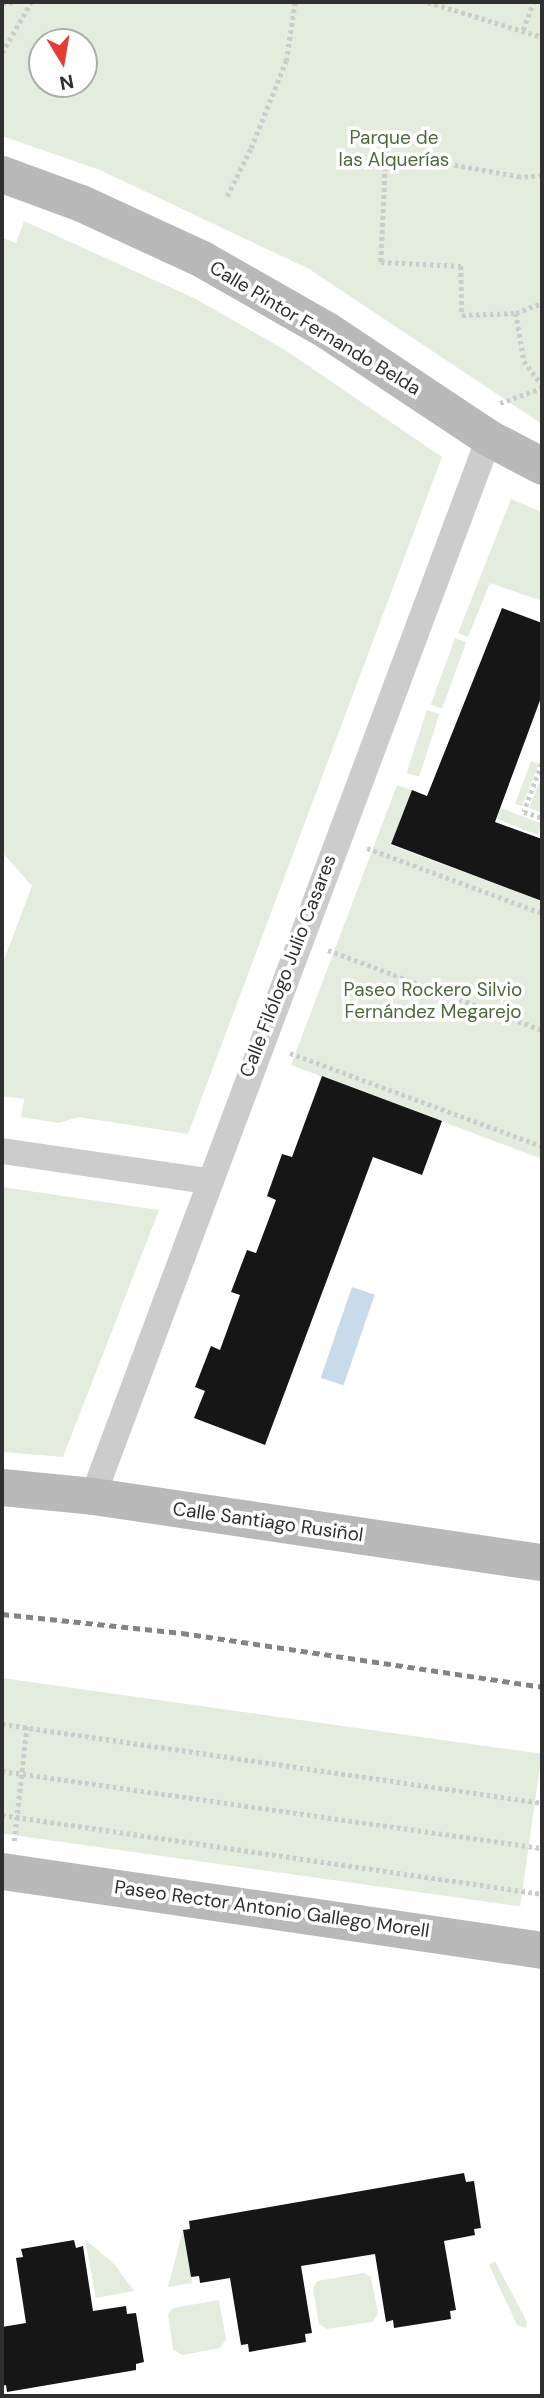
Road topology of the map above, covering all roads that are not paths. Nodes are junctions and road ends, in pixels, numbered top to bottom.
1 (2, 174) edge
2 (491, 425) junction
3 (542, 466) edge
4 (2, 1151) edge
5 (208, 1181) junction
6 (2, 1487) edge
7 (93, 1496) junction
8 (540, 1563) edge
9 (8, 1856) edge
10 (542, 1950) edge

1 - 2 street, Calle Pintor Fernando Belda
2 - 3 street, Calle Pintor Fernando Belda
2 - 5 street, Calle Filólogo Julio Casares
4 - 5 street
5 - 7 street, Calle Filólogo Julio Casares
6 - 7 street, Calle Santiago Rusiñol
7 - 8 street, Calle Santiago Rusiñol
9 - 10 street, Paseo Rector Antonio Gallego Morell

